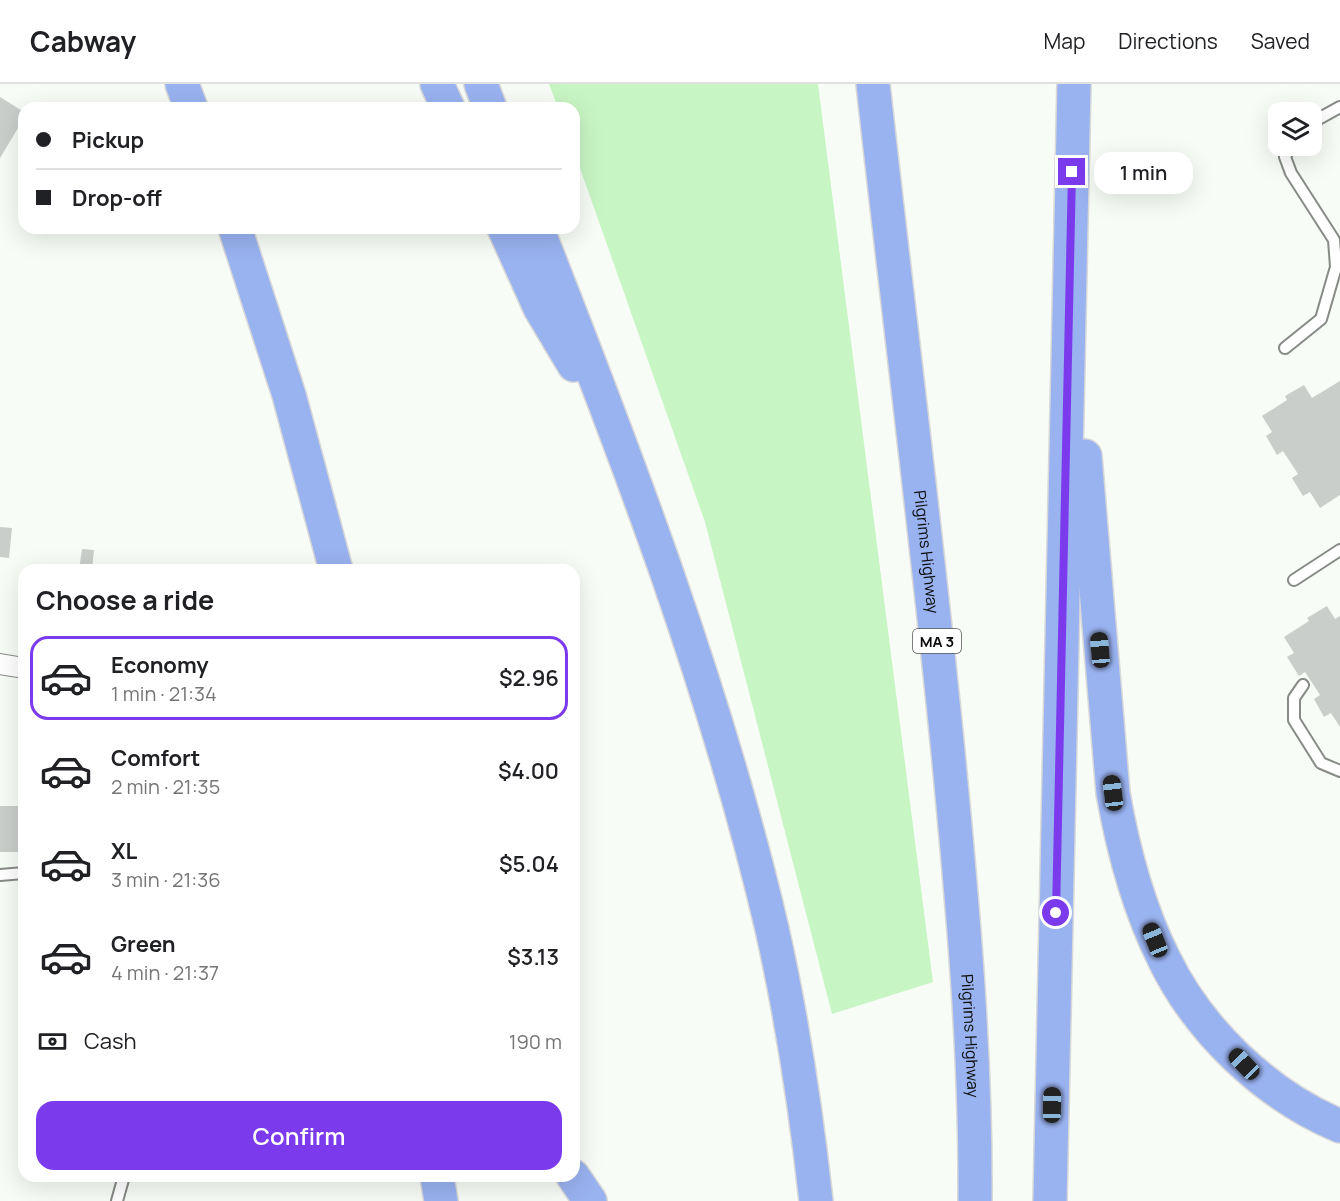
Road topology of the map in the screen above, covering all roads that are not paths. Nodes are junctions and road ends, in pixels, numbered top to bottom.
1 (182, 84) edge
2 (437, 84) edge
3 (481, 84) edge
4 (873, 84) edge
5 (1074, 84) edge
6 (189, 102) edge
7 (445, 102) edge
8 (488, 102) edge
9 (1340, 107) edge
10 (1322, 117) edge
11 (1285, 156) edge
12 (1071, 194) junction
13 (237, 234) edge
14 (507, 234) edge
15 (539, 234) edge
16 (1285, 348) dead end
17 (616, 433) junction
18 (1340, 550) edge
19 (334, 564) edge
20 (1294, 580) dead end
21 (0, 664) edge
22 (18, 667) edge
23 (1303, 685) dead end
24 (1340, 771) edge
25 (18, 874) edge
26 (0, 875) edge
27 (1175, 979) junction
28 (1340, 1104) edge
29 (1340, 1126) edge
30 (122, 1182) edge
31 (438, 1182) edge
32 (577, 1182) edge
33 (117, 1201) edge
34 (441, 1201) edge
35 (590, 1201) edge
36 (816, 1201) edge
37 (975, 1201) edge
38 (1050, 1201) edge

1 - 6 highway
2 - 7 highway
3 - 8 highway
4 - 37 highway, Pilgrims Highway / MA 3
5 - 12 highway
9 - 10 lane
11 - 16 lane
12 - 27 highway
12 - 38 highway
13 - 19 highway
14 - 17 highway
15 - 17 highway
17 - 36 highway
18 - 20 lane
21 - 22 street
23 - 24 lane
25 - 26 lane
27 - 28 highway
27 - 29 highway
30 - 33 lane
31 - 34 highway
32 - 35 highway

